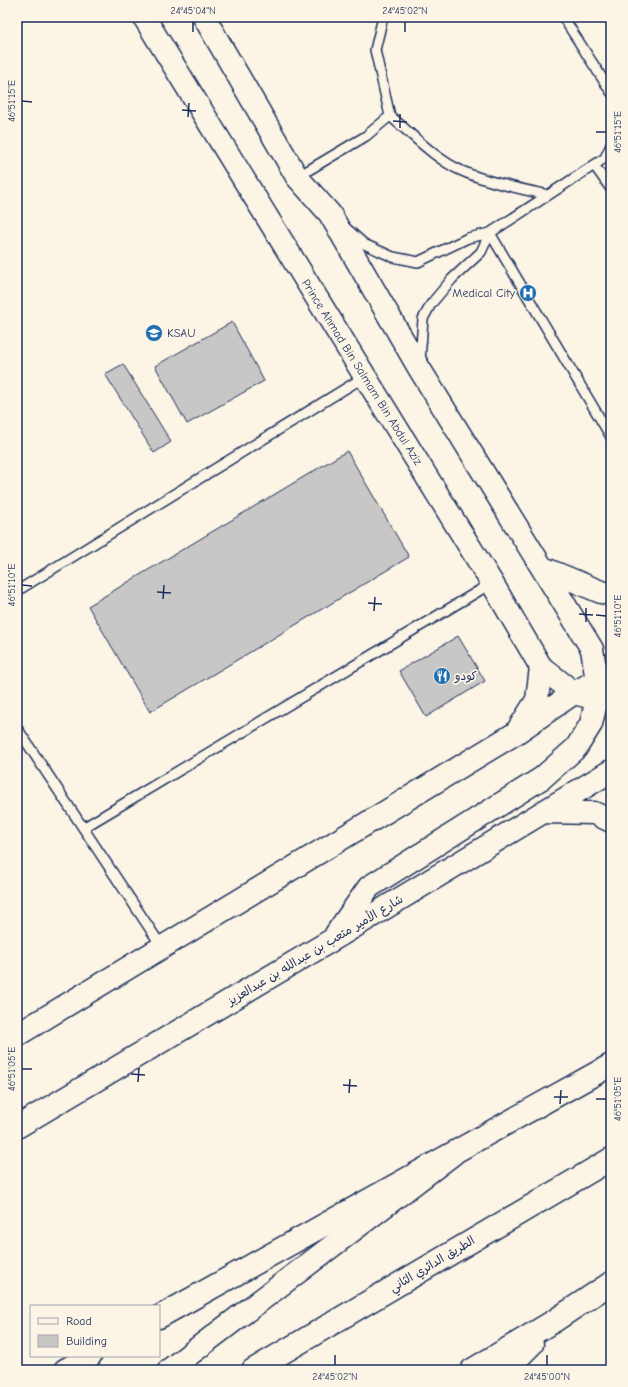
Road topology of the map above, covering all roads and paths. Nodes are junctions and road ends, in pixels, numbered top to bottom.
1 (144, 17) edge
2 (204, 17) edge
3 (383, 17) edge
4 (563, 17) edge
5 (611, 92) edge
6 (390, 116) junction
7 (611, 145) edge
8 (594, 165) junction
9 (297, 177) junction
10 (611, 189) edge
11 (548, 195) junction
12 (330, 214) junction
13 (490, 233) junction
14 (419, 368) junction
15 (364, 377) junction
16 (611, 437) edge
17 (543, 568) junction
18 (492, 583) junction
19 (17, 591) edge
20 (611, 594) edge
21 (541, 667) junction
22 (604, 688) edge
23 (574, 693) junction
24 (17, 728) edge
25 (516, 733) junction
26 (611, 771) edge
27 (543, 812) junction
28 (611, 821) edge
29 (83, 828) junction
30 (332, 940) junction
31 (162, 947) junction
32 (17, 1035) edge
33 (611, 1065) edge
34 (17, 1127) edge
35 (453, 1154) junction
36 (611, 1159) edge
37 (611, 1282) edge
38 (160, 1317) edge
39 (554, 1321) junction
40 (88, 1357) edge
41 (65, 1370) edge
42 (170, 1370) edge
43 (254, 1370) edge
44 (472, 1370) edge
45 (506, 1370) edge

1 - 15 main road, Prince Ahmad Bin Salmam Bin Abdul Aziz
2 - 9 main road
3 - 6 lane
4 - 5 lane
6 - 9 lane
6 - 11 lane
7 - 8 lane
8 - 10 lane
8 - 11 lane
9 - 12 main road
11 - 13 lane
12 - 13 lane
12 - 14 main road
13 - 14 lane
13 - 16 lane
14 - 17 main road
15 - 18 main road, Prince Ahmad Bin Salmam Bin Abdul Aziz
15 - 19 lane
17 - 20 main road
17 - 22 main road
18 - 21 main road, Prince Ahmad Bin Salmam Bin Abdul Aziz
18 - 29 lane
21 - 23 main road
21 - 25 main road
22 - 23 main road
22 - 30 main road
23 - 25 main road
24 - 29 lane
25 - 31 main road
26 - 27 main road, شارع الأمير متعب بن عبدالله بن عبدالعزيز
27 - 28 main road
27 - 30 main road, شارع الأمير متعب بن عبدالله بن عبدالعزيز
29 - 31 lane
30 - 34 main road, شارع الأمير متعب بن عبدالله بن عبدالعزيز
31 - 32 main road
33 - 35 main road
35 - 38 main road
35 - 42 main road
36 - 43 main road, الطريق الدائري الثاني
37 - 39 main road
39 - 44 main road
39 - 45 main road
40 - 41 main road

